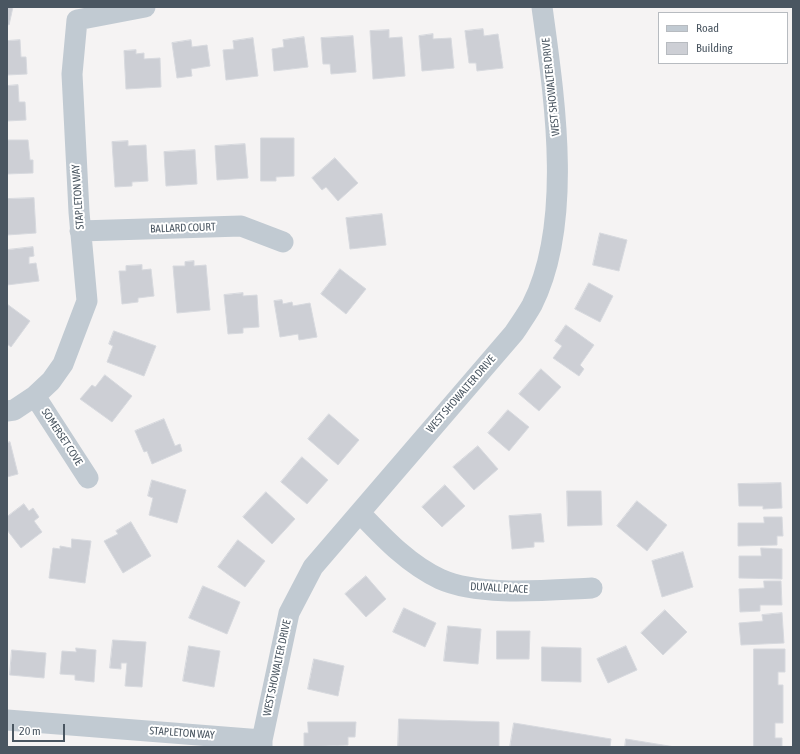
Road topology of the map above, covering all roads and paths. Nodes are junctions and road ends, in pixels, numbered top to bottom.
1 (145, 7) edge
2 (542, 7) edge
3 (80, 231) junction
4 (283, 242) dead end
5 (35, 396) junction
6 (7, 411) edge
7 (88, 478) dead end
8 (360, 513) junction
9 (592, 588) dead end
10 (7, 720) edge
11 (262, 743) edge

1 - 3 street, STAPLETON WAY
2 - 8 street, WEST SHOWALTER DRIVE
3 - 4 street, BALLARD COURT
3 - 5 street, STAPLETON WAY
5 - 6 street, STAPLETON WAY
5 - 7 street, SOMERSET COVE
8 - 9 street, DUVALL PLACE
8 - 11 street, WEST SHOWALTER DRIVE
10 - 11 street, STAPLETON WAY

